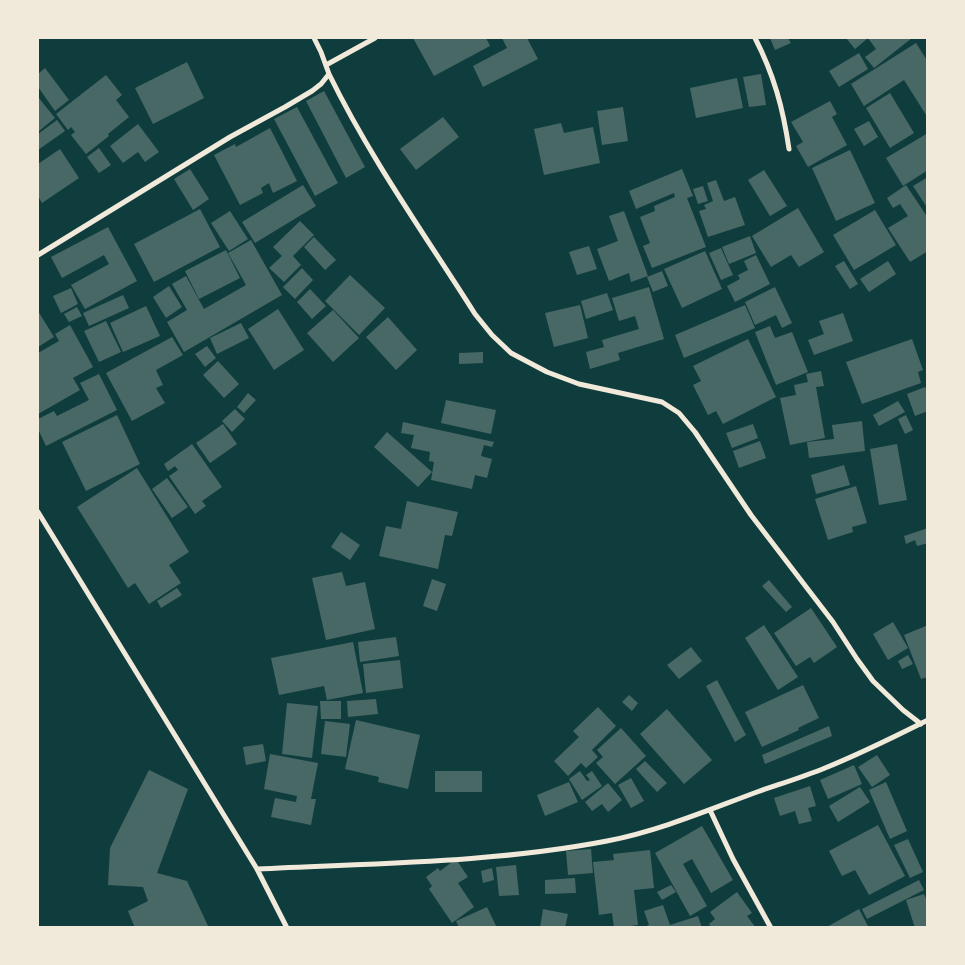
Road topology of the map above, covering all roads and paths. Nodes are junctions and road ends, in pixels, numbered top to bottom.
1 (314, 38) edge
2 (375, 38) edge
3 (755, 38) edge
4 (326, 65) junction
5 (329, 74) junction
6 (789, 149) dead end
7 (38, 255) edge
8 (38, 512) edge
9 (928, 720) edge
10 (921, 724) junction
11 (710, 810) junction
12 (257, 869) junction
13 (287, 928) edge
14 (771, 928) edge

1 - 4 street
2 - 4 street
3 - 6 street
4 - 5 street
5 - 7 street
5 - 10 street
8 - 12 street
9 - 10 street
10 - 11 street
11 - 12 street
11 - 14 street
12 - 13 street

